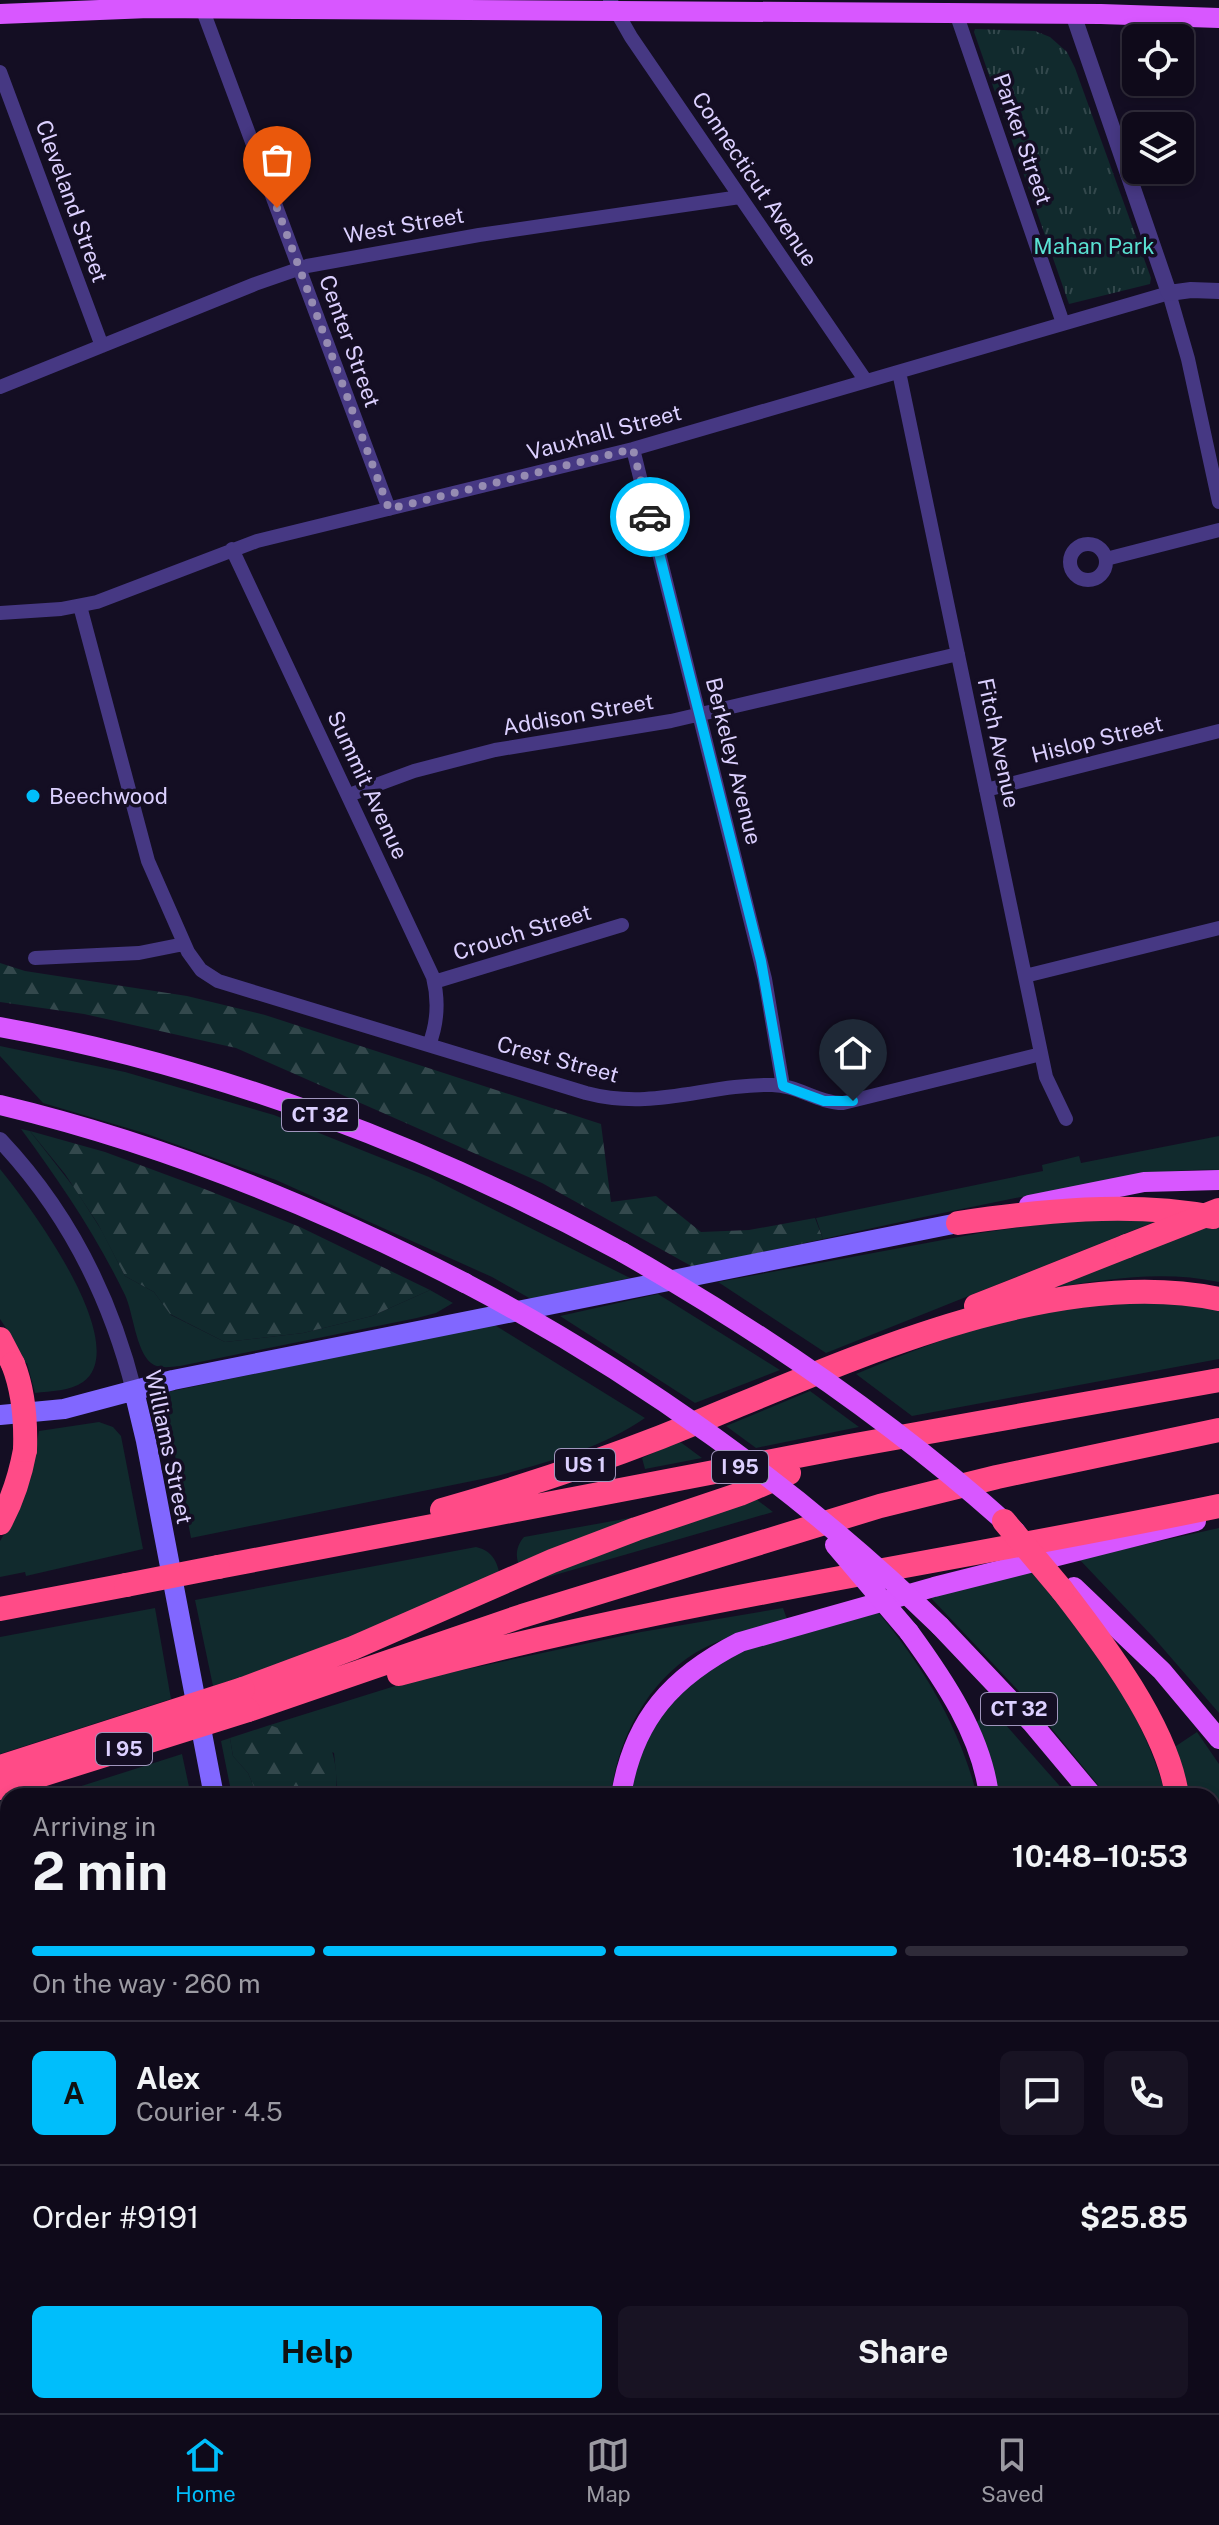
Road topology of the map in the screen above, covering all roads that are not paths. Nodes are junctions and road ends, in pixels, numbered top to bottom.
1 (612, 5) edge
2 (1071, 7) edge
3 (202, 8) junction
4 (956, 13) junction
5 (0, 14) edge
6 (1219, 18) edge
7 (0, 72) edge
8 (740, 197) junction
9 (300, 268) junction
10 (1219, 291) edge
11 (1169, 293) junction
12 (1063, 323) junction
13 (102, 346) junction
14 (899, 372) junction
15 (866, 381) junction
16 (0, 387) edge
17 (633, 449) junction
18 (1219, 502) edge
19 (389, 509) junction
20 (1219, 530) edge
21 (232, 549) junction
22 (1106, 559) dead end
23 (80, 606) junction
24 (0, 613) edge
25 (958, 654) junction
26 (699, 714) junction
27 (1219, 731) edge
28 (986, 790) junction
29 (349, 795) junction
30 (622, 925) dead end
31 (1219, 928) edge
32 (184, 944) junction
33 (35, 958) dead end
34 (1025, 976) junction
35 (434, 982) junction
36 (0, 1027) edge
37 (429, 1045) junction
38 (1041, 1054) junction
39 (783, 1086) junction
40 (0, 1105) edge
41 (1066, 1119) dead end
42 (0, 1140) edge
43 (1219, 1180) edge
44 (1219, 1210) edge
45 (1219, 1218) edge
46 (958, 1223) junction
47 (1219, 1299) edge
48 (0, 1339) edge
49 (898, 1342) junction
50 (1219, 1380) edge
51 (134, 1391) junction
52 (0, 1415) edge
53 (1219, 1430) edge
54 (850, 1446) junction
55 (785, 1493) junction
56 (1219, 1506) edge
57 (1219, 1514) edge
58 (1004, 1521) joint
59 (0, 1523) edge
60 (262, 1559) junction
61 (1068, 1588) junction
62 (0, 1609) edge
63 (319, 1687) junction
64 (246, 1699) junction
65 (1219, 1739) edge
66 (0, 1767) edge
67 (3, 1788) edge
68 (212, 1788) edge
69 (622, 1788) edge
70 (987, 1788) edge
71 (1086, 1788) edge
72 (1175, 1788) edge

1 - 3 main road
1 - 4 main road
1 - 8 street, Connecticut Avenue
2 - 4 main road
2 - 6 main road
2 - 11 street
3 - 5 main road
3 - 9 street, Center Street
4 - 12 street, Parker Street
7 - 13 street, Cleveland Street
8 - 9 street, West Street
8 - 15 street, Connecticut Avenue
9 - 13 street, West Street
9 - 19 street, Center Street
10 - 11 street, Vauxhall Street
11 - 12 street, Vauxhall Street
11 - 18 street
12 - 14 street, Vauxhall Street
13 - 16 street, West Street
14 - 15 street, Vauxhall Street
14 - 25 street, Fitch Avenue
15 - 17 street, Vauxhall Street
17 - 19 street, Vauxhall Street
17 - 26 street, Berkeley Avenue
19 - 21 street, Vauxhall Street
20 - 22 street
21 - 23 street, Vauxhall Street
21 - 29 street, Summit Avenue
23 - 24 street, Vauxhall Street
23 - 32 street
25 - 26 street, Addison Street
25 - 28 street, Fitch Avenue
26 - 29 street, Addison Street
26 - 39 street, Berkeley Avenue
27 - 28 street, Hislop Street
28 - 34 street, Fitch Avenue
29 - 35 street, Summit Avenue
30 - 35 street, Crouch Street
31 - 34 street
32 - 33 street
32 - 37 street, Crest Street
34 - 38 street, Fitch Avenue
35 - 37 street, Summit Avenue
36 - 58 main road, CT 32, bridge
37 - 39 street, Crest Street
38 - 39 street, Crest Street
38 - 41 street, Fitch Avenue
40 - 55 main road, CT 32, bridge
42 - 51 street, Williams Street
43 - 46 main road
44 - 49 highway, US 1, bridge
45 - 46 highway
46 - 51 main road
47 - 49 highway
48 - 59 highway, bridge
49 - 60 highway, US 1
50 - 54 highway, I 95
51 - 52 main road
51 - 68 main road, Williams Street
53 - 63 highway, I 95
54 - 60 highway, I 95
54 - 64 highway
55 - 70 main road, bridge
55 - 71 main road, CT 32, bridge
56 - 63 highway
57 - 69 main road
58 - 61 highway, bridge
60 - 62 highway, I 95, bridge
61 - 65 main road
61 - 72 highway
63 - 64 highway, I 95
64 - 66 highway, bridge
64 - 67 highway, I 95, bridge

